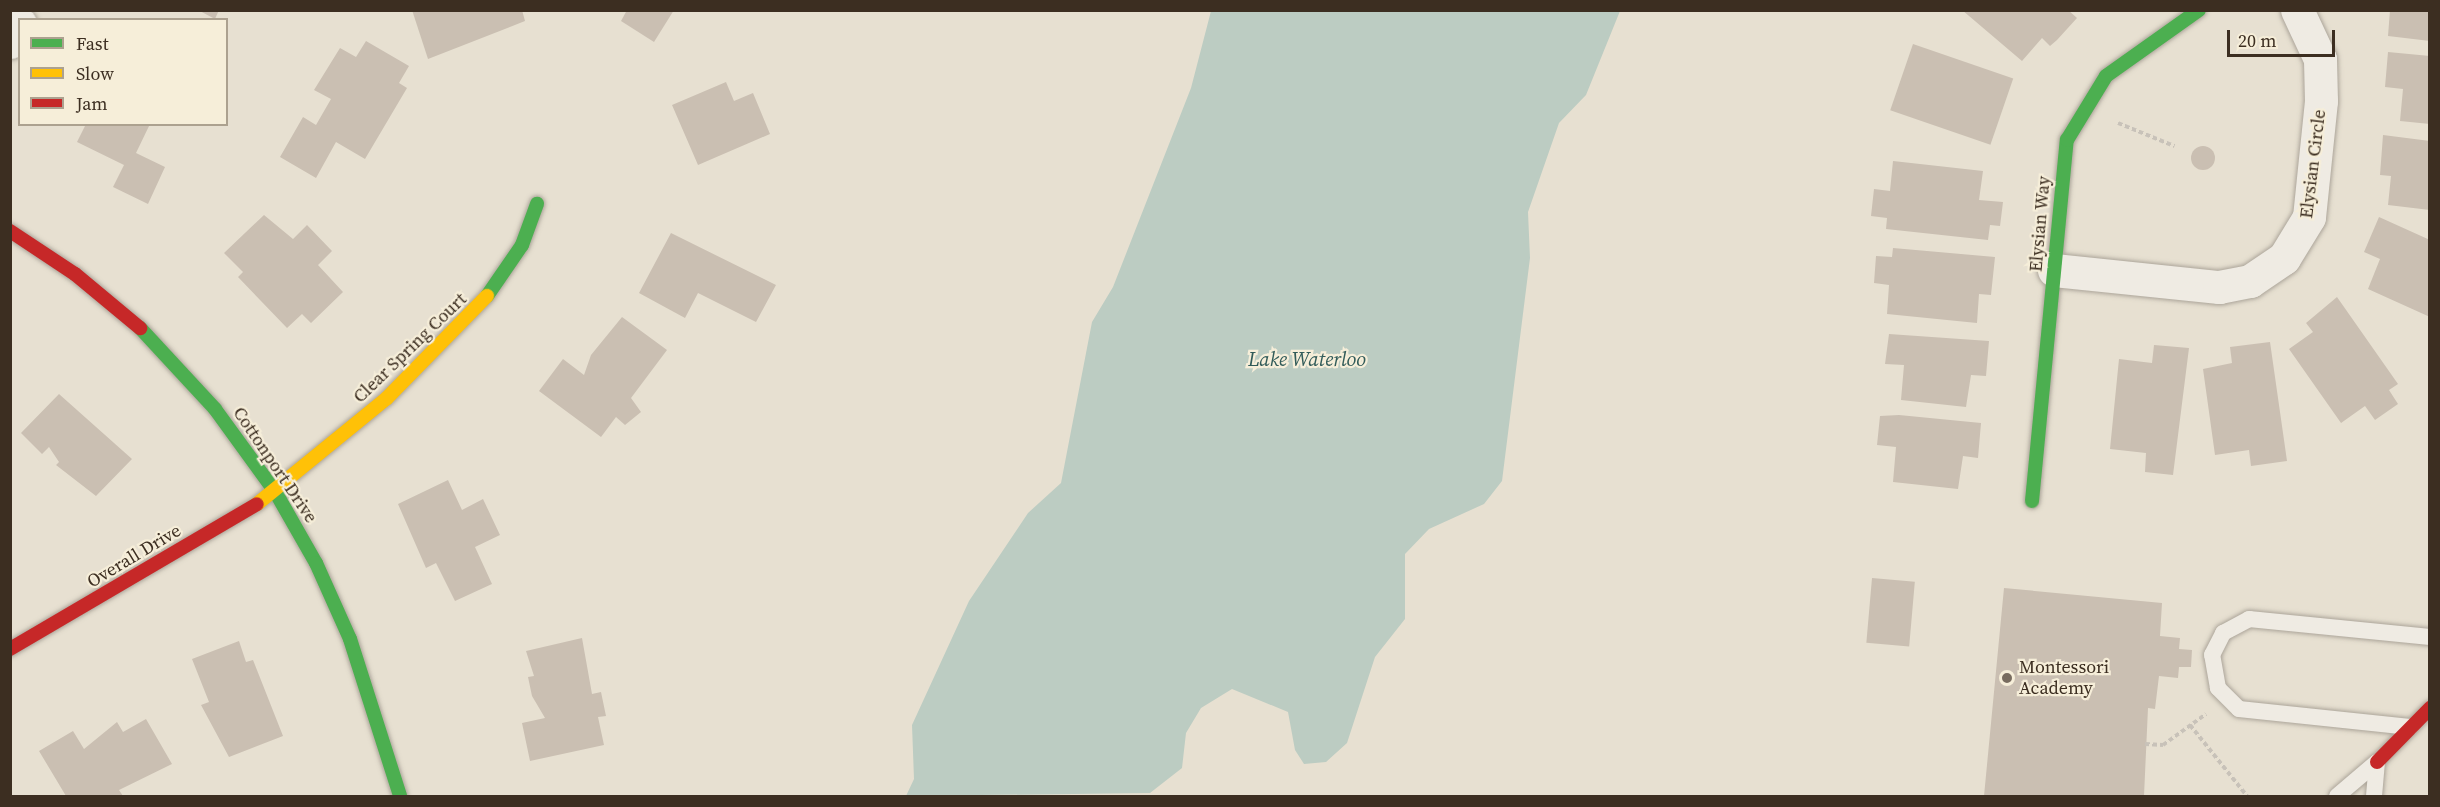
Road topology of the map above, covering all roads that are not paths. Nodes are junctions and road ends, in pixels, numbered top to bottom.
1 (2199, 10) edge
2 (2296, 10) edge
3 (18, 28) edge
4 (10, 42) edge
5 (537, 204) dead end
6 (10, 231) edge
7 (2054, 270) junction
8 (276, 493) junction
9 (2032, 501) dead end
10 (2430, 637) edge
11 (10, 649) edge
12 (2430, 708) edge
13 (2411, 727) junction
14 (2377, 762) junction
15 (399, 796) edge
16 (2337, 796) edge
17 (2374, 796) edge

1 - 7 street, Elysian Way
2 - 7 street, Elysian Circle
3 - 4 street
5 - 8 street, Clear Spring Court
6 - 8 street, Cottonport Drive
7 - 9 street, Elysian Way
8 - 11 street, Overall Drive
8 - 15 street, Cottonport Drive
10 - 13 lane
12 - 13 street
13 - 14 street
14 - 16 lane
14 - 17 lane

